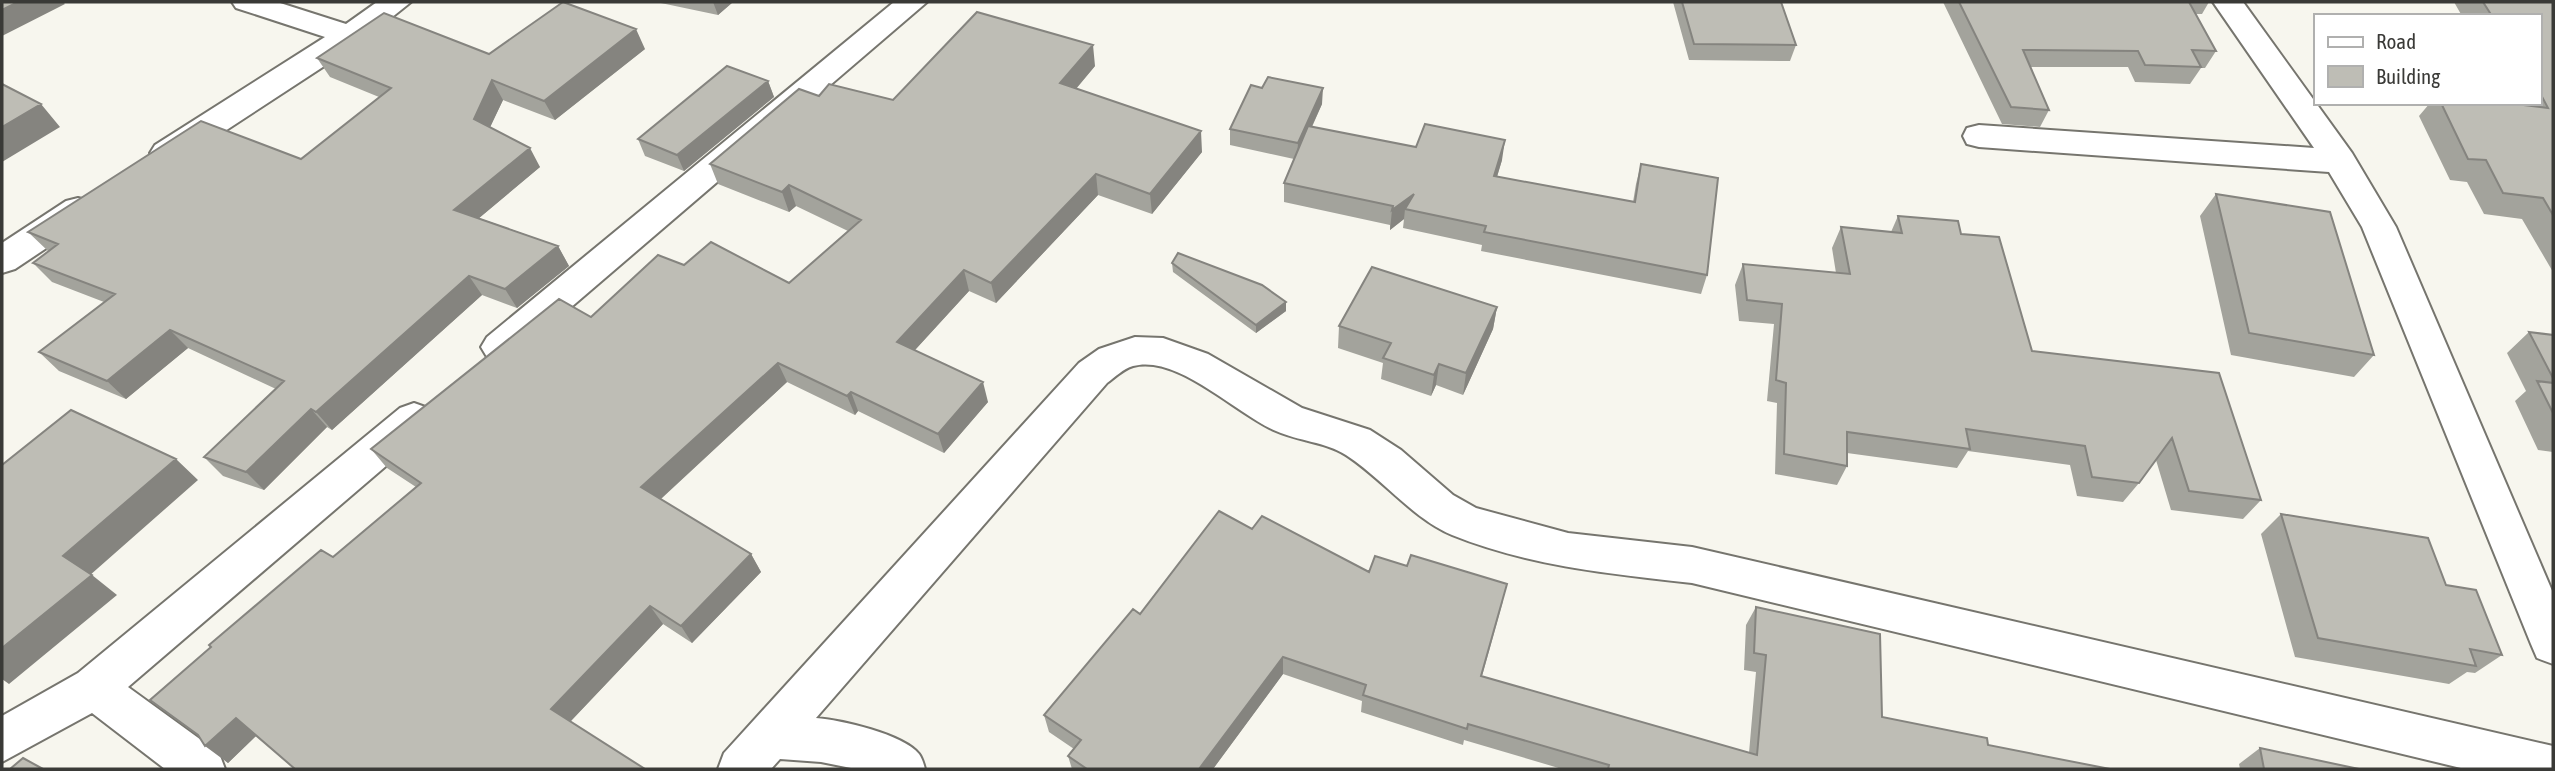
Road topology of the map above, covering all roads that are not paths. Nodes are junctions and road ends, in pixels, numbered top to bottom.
1 (247, 2) edge
2 (396, 2) edge
3 (912, 2) edge
4 (2228, 2) edge
5 (351, 35) junction
6 (1979, 135) dead end
7 (2340, 161) junction
8 (141, 170) edge
9 (106, 192) edge
10 (2, 260) edge
11 (476, 367) edge
12 (444, 394) edge
13 (2553, 644) edge
14 (94, 688) junction
15 (2, 740) edge
16 (755, 753) edge
17 (2553, 768) edge
18 (202, 769) edge
19 (902, 769) edge

1 - 5 street
2 - 5 street
3 - 11 street
4 - 7 street
5 - 8 street
6 - 7 street
7 - 13 street
9 - 10 street
12 - 14 street
14 - 15 street
14 - 18 street
16 - 17 street
16 - 19 street

